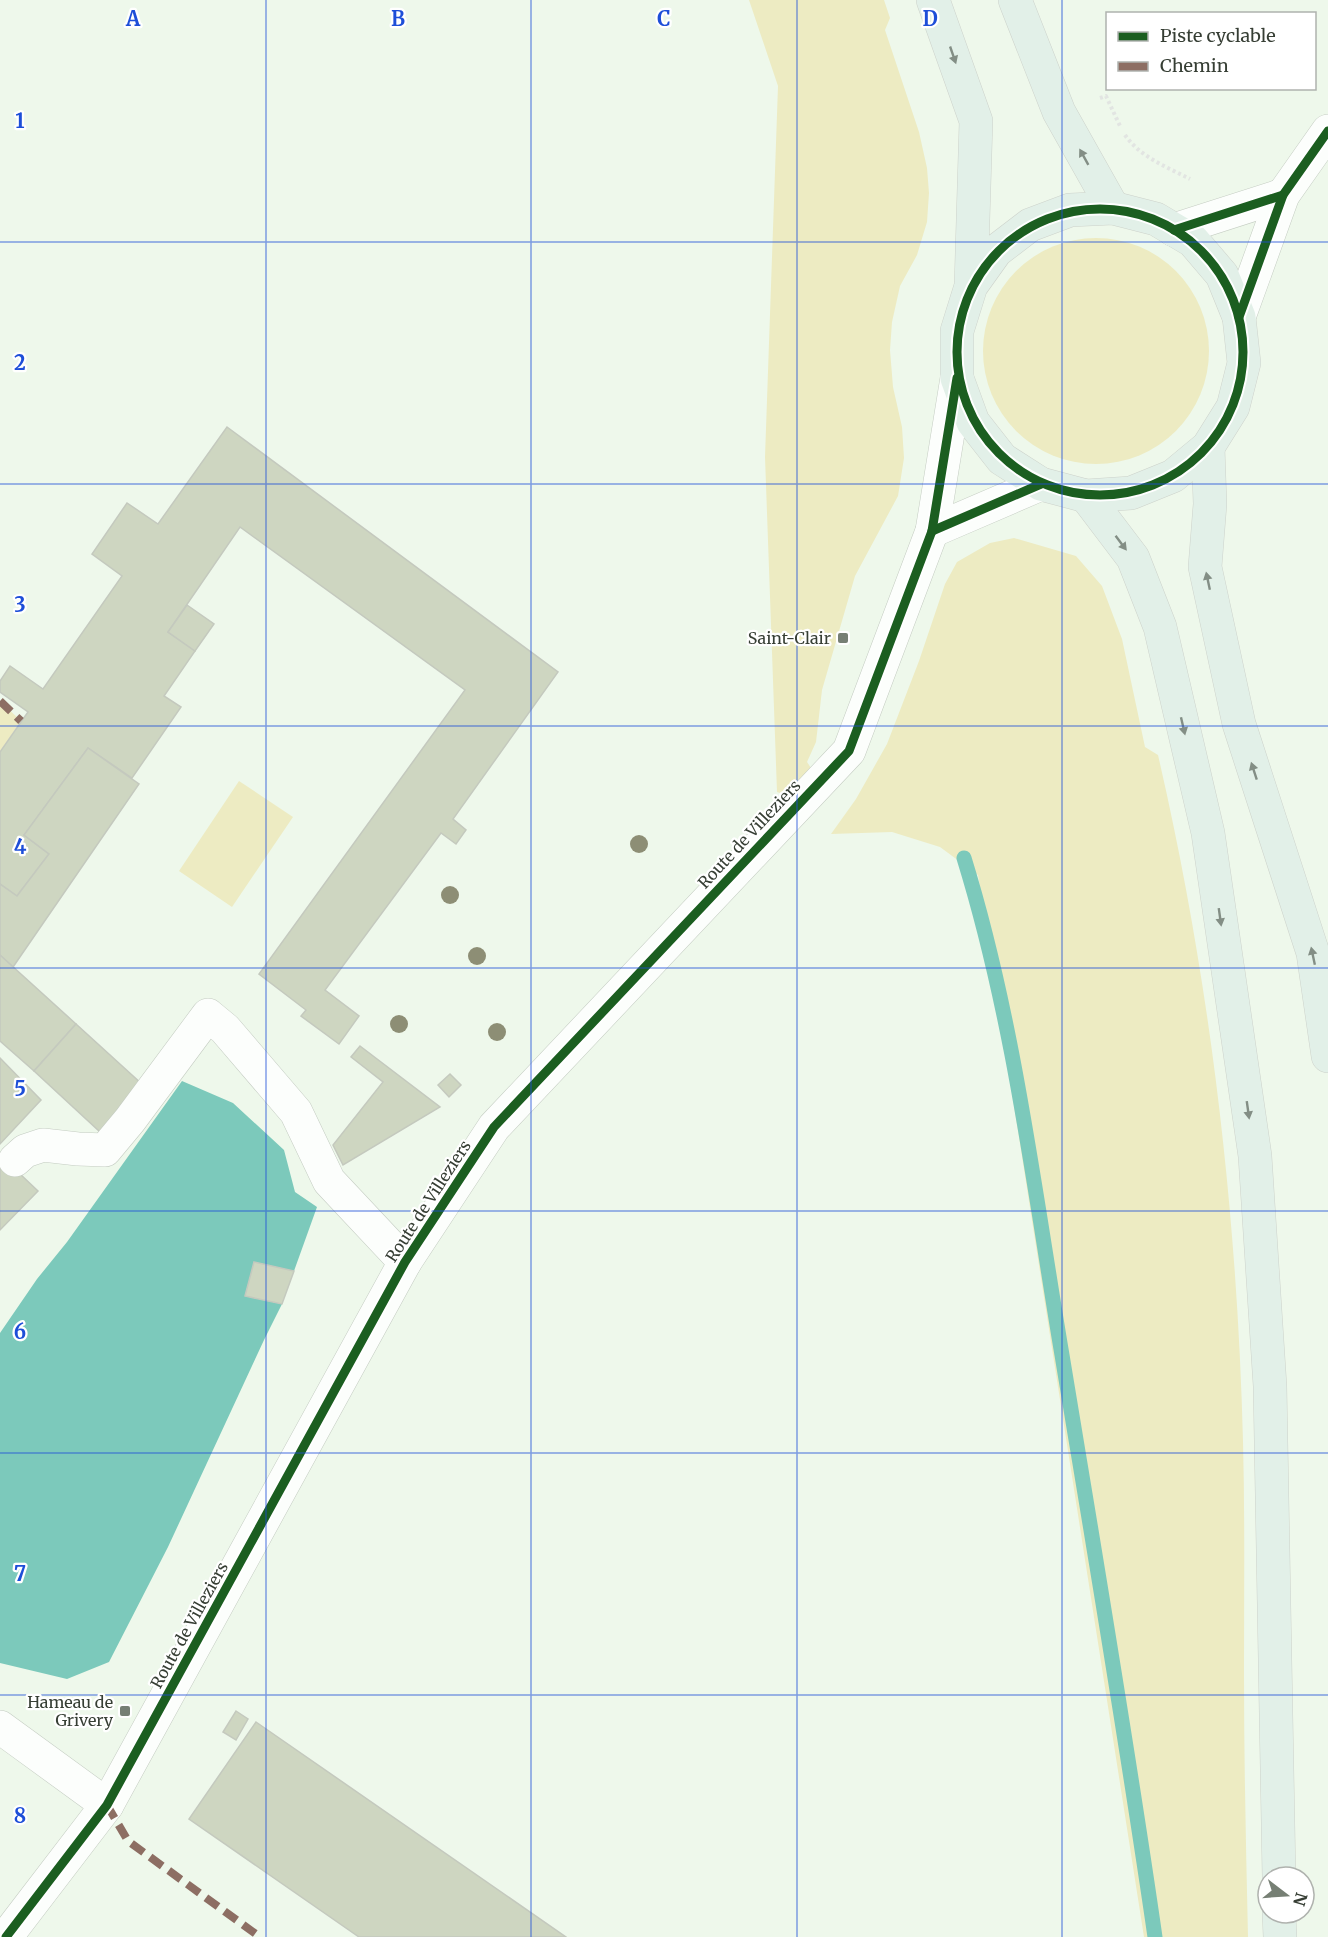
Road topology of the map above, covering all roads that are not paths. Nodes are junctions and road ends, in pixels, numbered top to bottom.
1 (933, 0) edge
2 (1015, 0) edge
3 (1328, 131) edge
4 (1291, 185) junction
5 (1113, 208) junction
6 (1173, 230) junction
7 (971, 286) junction
8 (1239, 317) junction
9 (957, 378) junction
10 (1208, 447) junction
11 (1041, 484) junction
12 (1086, 496) junction
13 (932, 531) junction
14 (1328, 1056) edge
15 (15, 1160) dead end
16 (405, 1262) junction
17 (0, 1727) edge
18 (107, 1805) junction
19 (1279, 1865) edge
20 (6, 1937) edge

1 -> 7 main road
5 -> 2 main road
3 - 4 street
4 - 6 street
4 - 8 street
5 - 6 main road
5 - 7 main road
6 - 8 main road
7 - 9 main road
8 - 10 main road
9 - 11 main road
9 - 13 street, Route de Villeziers
10 - 12 main road
14 -> 10 main road
11 - 12 main road
11 - 13 street
12 -> 19 main road
13 - 16 street, Route de Villeziers
15 - 16 street
16 - 18 street, Route de Villeziers
17 - 18 street
18 - 20 street, Route de Villeziers

